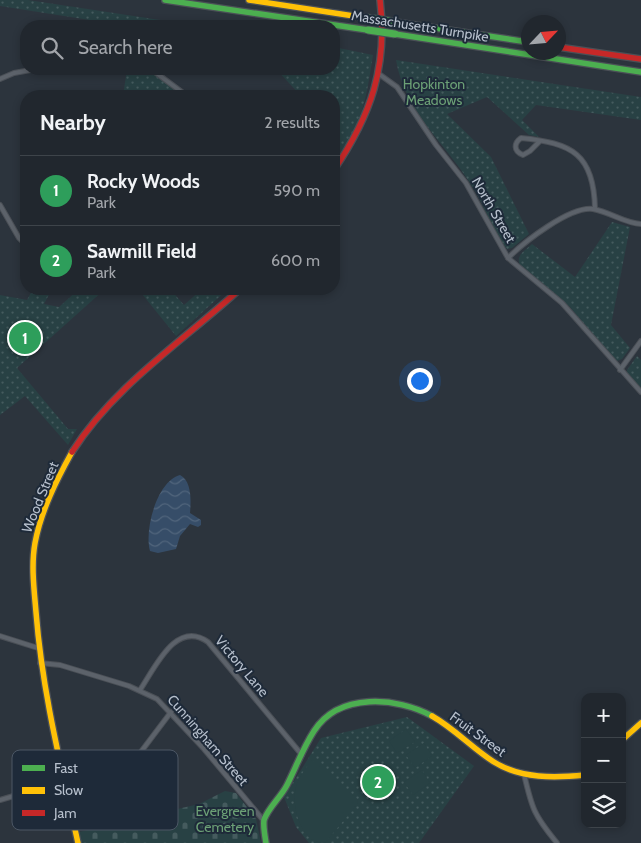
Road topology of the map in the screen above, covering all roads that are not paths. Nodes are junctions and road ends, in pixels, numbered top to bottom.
1 (165, 0) edge
2 (248, 0) edge
3 (380, 0) edge
4 (300, 20) edge
5 (340, 26) edge
6 (521, 41) edge
7 (566, 48) edge
8 (641, 59) edge
9 (20, 72) edge
10 (641, 72) edge
11 (379, 74) junction
12 (159, 75) edge
13 (0, 79) edge
14 (179, 90) edge
15 (540, 141) junction
16 (340, 160) edge
17 (0, 205) edge
18 (595, 209) junction
19 (641, 224) edge
20 (20, 239) edge
21 (508, 258) junction
22 (233, 295) edge
23 (641, 341) edge
24 (620, 370) junction
25 (641, 392) edge
26 (0, 636) edge
27 (38, 648) junction
28 (40, 663) junction
29 (140, 690) junction
30 (171, 712) junction
31 (641, 723) edge
32 (624, 738) edge
33 (58, 750) edge
34 (142, 750) edge
35 (302, 755) junction
36 (524, 774) junction
37 (581, 774) edge
38 (12, 796) edge
39 (0, 800) edge
40 (264, 821) junction
41 (75, 830) edge
42 (78, 843) edge
43 (266, 843) edge
44 (557, 843) edge

1 - 4 main road, Massachusetts Turnpike, bridge
2 - 6 main road, Massachusetts Turnpike, bridge
3 - 11 main road
5 - 10 main road, Massachusetts Turnpike, bridge
7 - 8 main road
9 - 13 street
11 - 16 main road
11 - 21 street, North Street
12 - 14 street
15 - 15 street
15 - 18 street
17 - 20 street
18 - 19 street
18 - 21 street
21 - 24 street, North Street
22 - 27 main road, Wood Street
23 - 24 street
24 - 25 street, North Street
26 - 27 street
27 - 28 main road, Wood Street
28 - 29 street, Cunningham Street
28 - 33 main road, Wood Street
29 - 30 street, Cunningham Street
29 - 35 street, Victory Lane
30 - 34 street
30 - 40 street, Cunningham Street
31 - 32 main road
35 - 36 main road, Fruit Street
35 - 40 main road, Fruit Street
36 - 37 main road, Fruit Street
36 - 44 street
38 - 39 street
40 - 43 main road
41 - 42 main road, Wood Street

